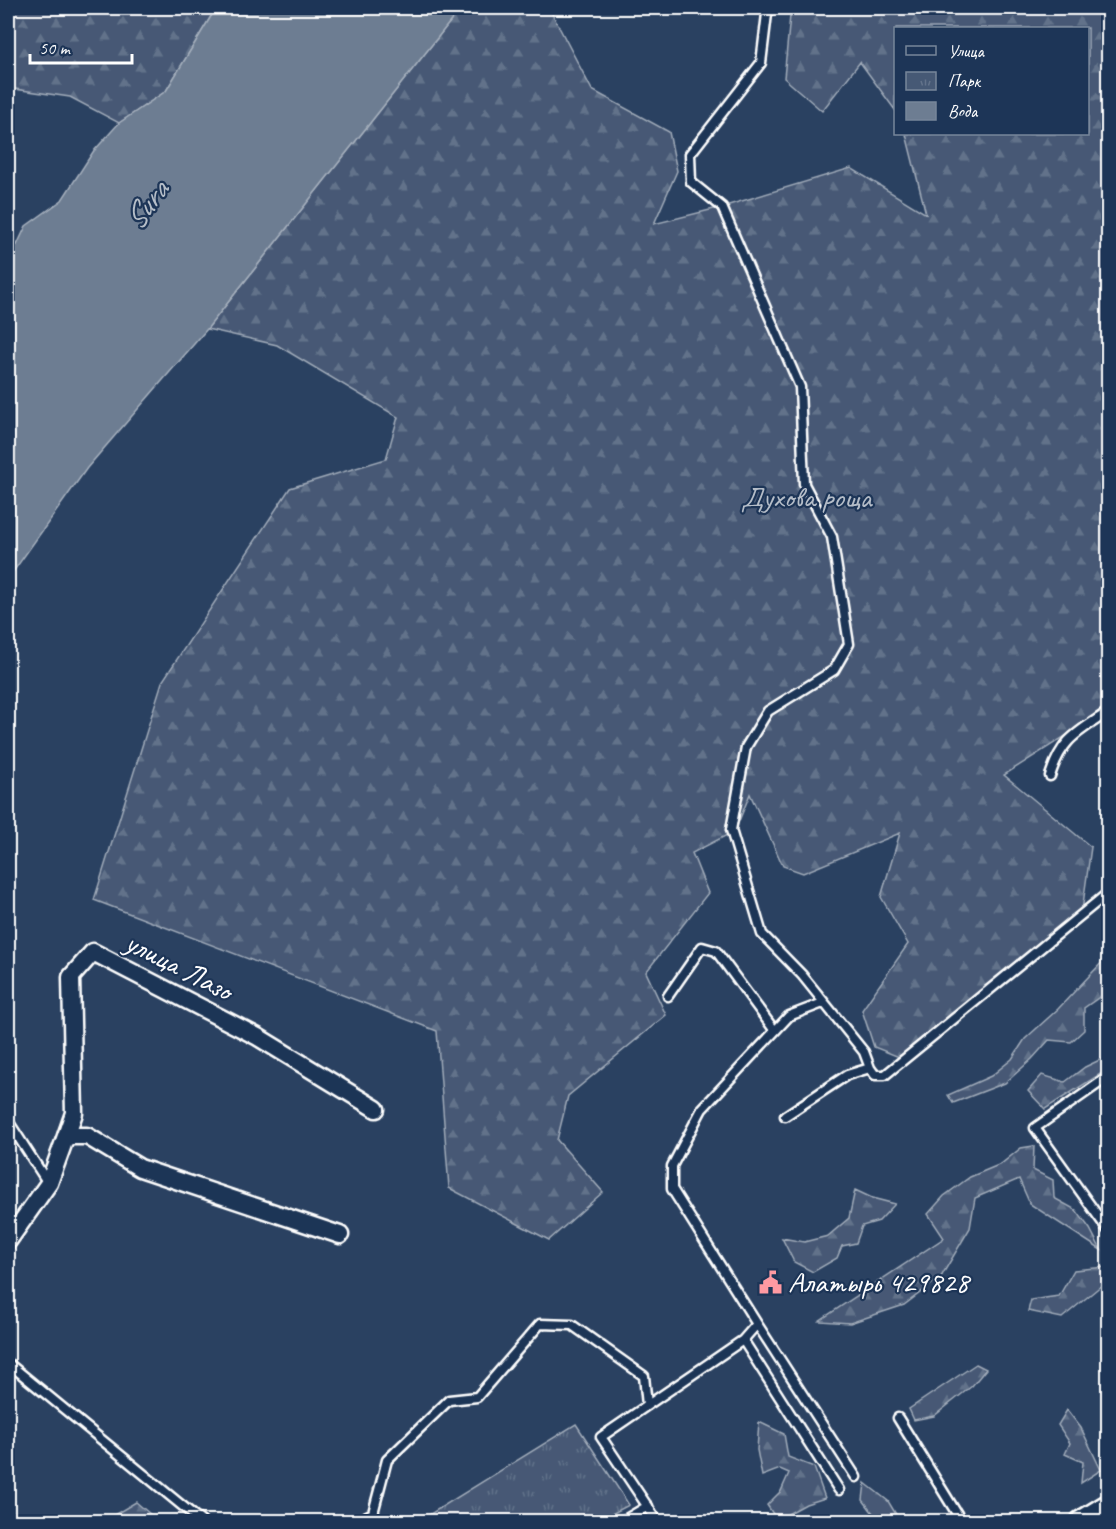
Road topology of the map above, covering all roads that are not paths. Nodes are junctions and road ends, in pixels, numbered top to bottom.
1 (772, 8) edge
2 (1108, 712) edge
3 (1050, 776) dead end
4 (1108, 893) edge
5 (668, 996) dead end
6 (823, 1004) junction
7 (775, 1031) junction
8 (870, 1068) junction
9 (1108, 1077) edge
10 (376, 1109) dead end
11 (785, 1116) dead end
12 (8, 1121) edge
13 (66, 1136) junction
14 (49, 1183) junction
15 (1108, 1230) edge
16 (340, 1234) dead end
17 (8, 1240) edge
18 (757, 1324) junction
19 (743, 1340) junction
20 (8, 1364) edge
21 (647, 1405) junction
22 (898, 1418) dead end
23 (856, 1477) dead end
24 (839, 1490) dead end
25 (648, 1506) junction
26 (1108, 1506) edge
27 (373, 1513) junction
28 (202, 1521) edge
29 (355, 1521) edge
30 (378, 1521) edge
31 (621, 1521) edge
32 (658, 1521) edge
33 (962, 1521) edge
34 (1082, 1521) edge

1 - 6 lane
2 - 3 lane
4 - 8 lane
5 - 7 lane
6 - 7 lane
6 - 8 lane
7 - 18 lane
8 - 11 lane
9 - 15 lane
10 - 13 street, улица Лазо
12 - 14 lane
13 - 14 street, улица Лазо
13 - 16 street
14 - 17 street, улица Лазо
18 - 19 lane
18 - 23 lane
19 - 21 lane
19 - 24 lane
20 - 28 lane
21 - 25 lane
21 - 27 lane
22 - 33 lane
25 - 31 lane
25 - 32 lane
26 - 34 street
27 - 29 lane
27 - 30 lane

